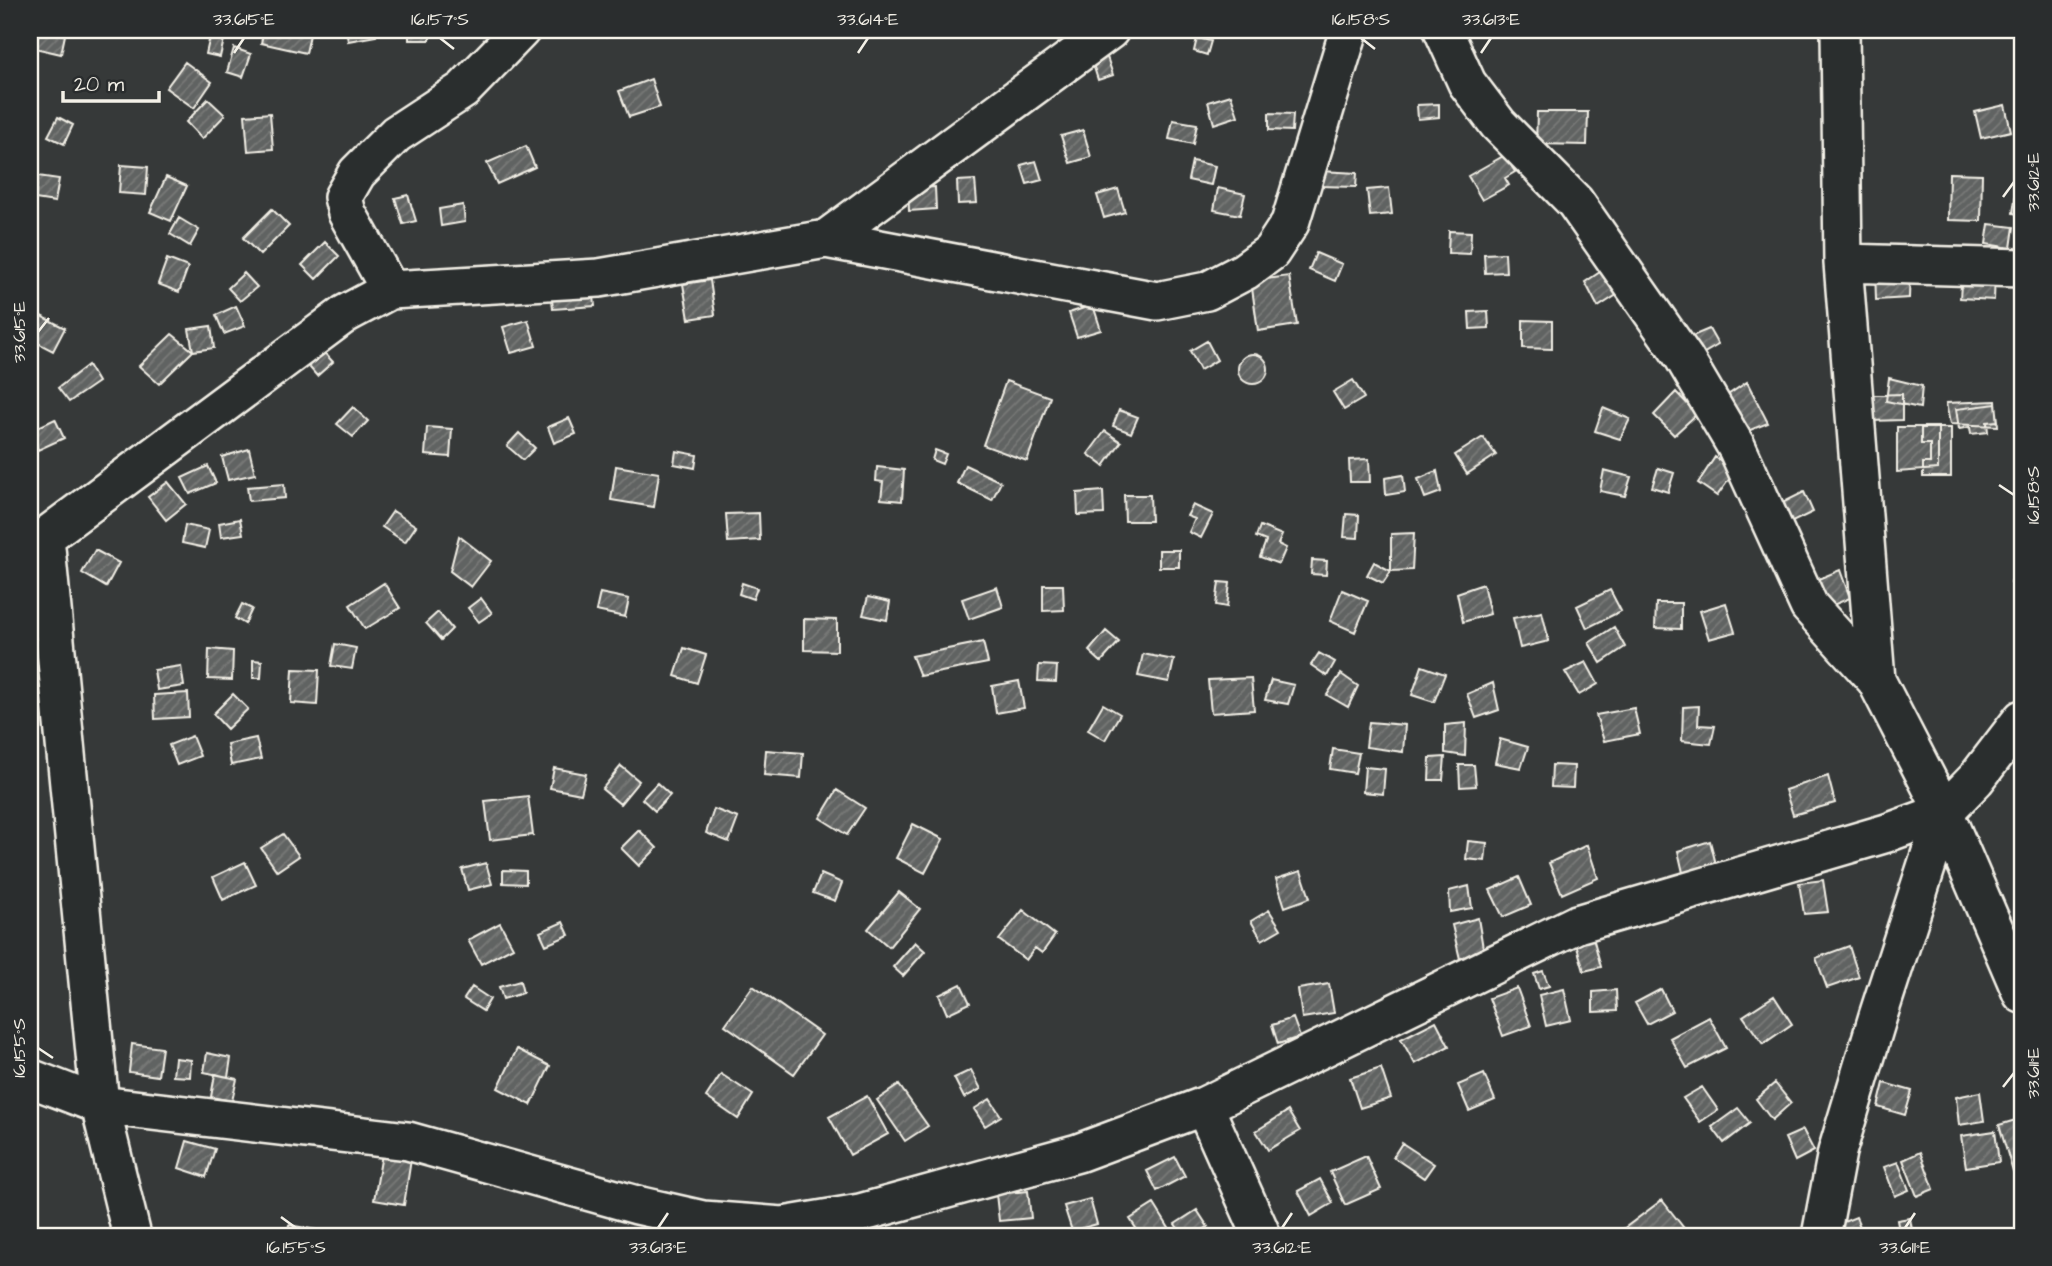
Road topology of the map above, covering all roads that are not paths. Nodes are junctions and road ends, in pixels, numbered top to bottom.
1 (521, 30) edge
2 (1110, 30) edge
3 (1349, 30) edge
4 (1443, 30) edge
5 (1840, 30) edge
6 (826, 239) junction
7 (1843, 263) junction
8 (2022, 268) edge
9 (390, 290) junction
10 (37, 545) edge
11 (1876, 680) junction
12 (2022, 719) edge
13 (1944, 813) junction
14 (2022, 994) edge
15 (30, 1078) edge
16 (100, 1105) junction
17 (1204, 1106) junction
18 (700, 1228) edge
19 (132, 1236) edge
20 (1262, 1236) edge
21 (1821, 1236) edge

1 - 9 street
2 - 6 street
3 - 6 street
4 - 11 street
5 - 7 street
6 - 9 street
7 - 8 street
7 - 11 street
9 - 10 street
10 - 16 street
11 - 13 street
12 - 13 street
13 - 14 street
13 - 17 street
13 - 21 street
15 - 16 street
16 - 18 street
16 - 19 street
17 - 18 street
17 - 20 street

